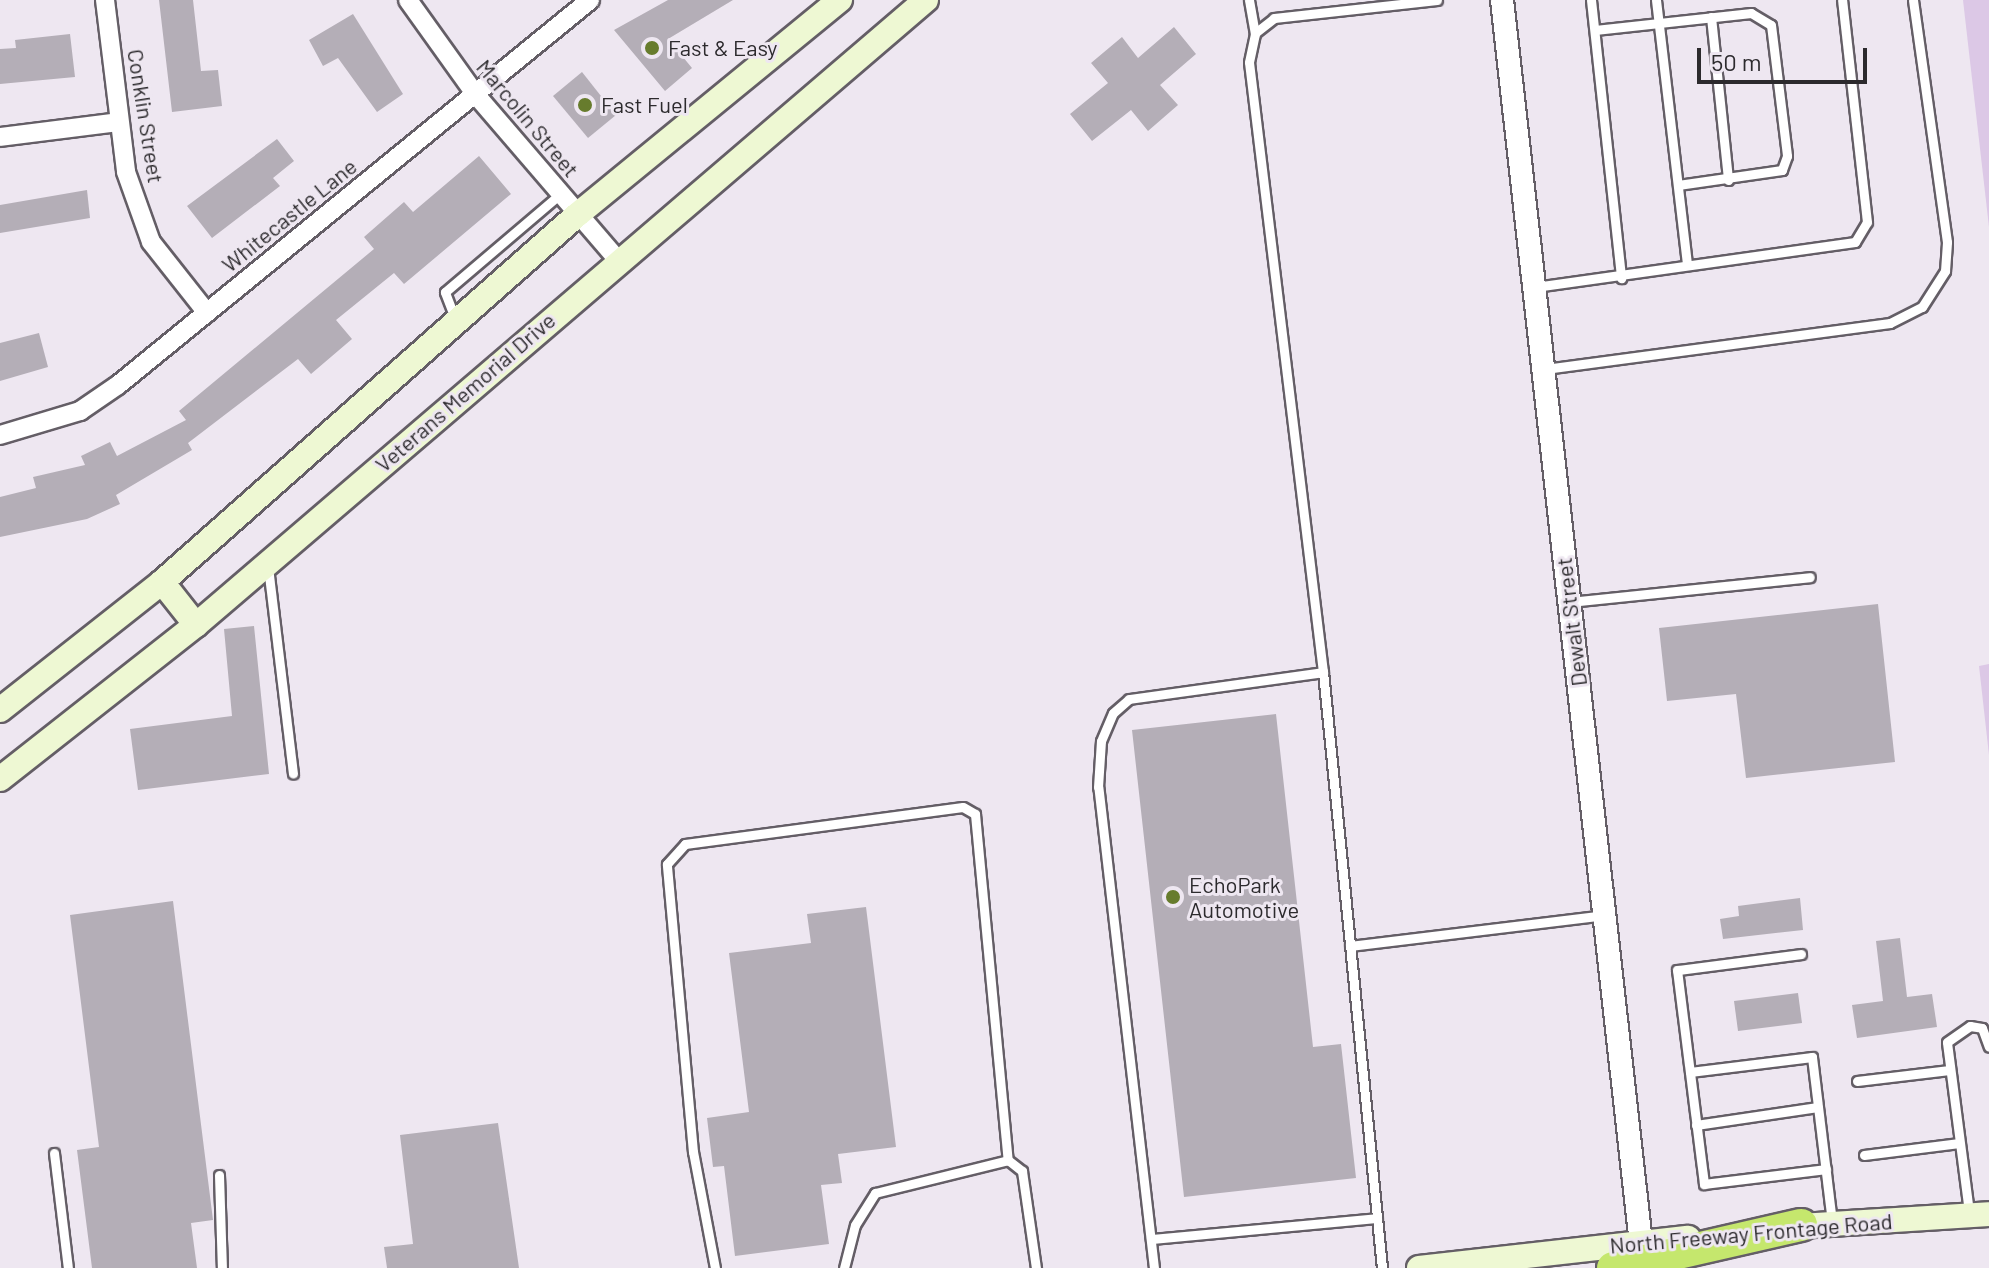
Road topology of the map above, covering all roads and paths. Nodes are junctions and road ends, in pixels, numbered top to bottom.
1 (105, 0) edge
2 (408, 0) edge
3 (590, 0) edge
4 (840, 0) edge
5 (926, 0) edge
6 (1249, 0) edge
7 (1437, 0) edge
8 (1502, 0) edge
9 (1591, 0) edge
10 (1656, 0) edge
11 (1842, 0) edge
12 (1913, 0) edge
13 (1711, 17) junction
14 (1658, 23) junction
15 (1595, 30) junction
16 (1255, 33) junction
17 (476, 95) junction
18 (119, 122) junction
19 (0, 137) edge
20 (1728, 180) junction
21 (1678, 185) junction
22 (560, 194) junction
23 (577, 215) junction
24 (618, 260) junction
25 (1687, 264) junction
26 (1621, 278) junction
27 (1532, 287) junction
28 (207, 313) junction
29 (457, 322) junction
30 (1542, 370) junction
31 (0, 435) edge
32 (267, 564) junction
33 (1810, 577) dead end
34 (162, 582) junction
35 (1569, 602) junction
36 (196, 625) junction
37 (1323, 672) junction
38 (0, 710) edge
39 (293, 773) dead end
40 (0, 779) edge
41 (1605, 915) junction
42 (1350, 946) junction
43 (1801, 954) dead end
44 (1989, 1047) edge
45 (1949, 1070) junction
46 (1690, 1072) junction
47 (1857, 1081) dead end
48 (1818, 1107) junction
49 (1696, 1125) junction
50 (1959, 1143) junction
51 (54, 1153) dead end
52 (1864, 1155) dead end
53 (1008, 1160) junction
54 (1826, 1169) junction
55 (219, 1175) dead end
56 (1980, 1215) edge
57 (1377, 1218) junction
58 (1817, 1224) junction
59 (1151, 1239) junction
60 (1641, 1244) junction
61 (68, 1268) edge
62 (222, 1268) edge
63 (715, 1268) edge
64 (844, 1268) edge
65 (1036, 1268) edge
66 (1154, 1268) edge
67 (1382, 1268) edge
68 (1419, 1268) edge
69 (1613, 1268) edge

1 - 18 street, Conklin Street
2 - 17 street, Marcolin Street
3 - 17 street, Whitecastle Lane
4 - 23 main road
5 - 24 main road, Veterans Memorial Drive
6 - 16 lane
7 - 16 lane
8 - 27 street, Dewalt Street
9 - 15 lane
10 - 14 lane
11 - 25 lane
12 - 30 lane
13 - 14 lane
13 - 20 lane
13 - 20 lane
14 - 15 lane
14 - 21 lane
15 - 26 lane
16 - 37 lane
17 - 22 street, Marcolin Street
17 - 28 street, Whitecastle Lane
18 - 19 street
18 - 28 street, Conklin Street
20 - 21 lane
21 - 25 lane
22 - 23 street, Marcolin Street
22 - 29 lane
23 - 24 street, Marcolin Street
23 - 29 main road
24 - 32 main road, Veterans Memorial Drive
25 - 26 lane
26 - 27 lane
27 - 30 street, Dewalt Street
28 - 31 street, Whitecastle Lane
29 - 34 main road
30 - 35 street, Dewalt Street
32 - 36 main road, Veterans Memorial Drive
32 - 39 lane
33 - 35 lane
34 - 36 main road
34 - 38 main road
35 - 41 street, Dewalt Street
36 - 40 main road, Veterans Memorial Drive
37 - 42 lane
37 - 59 lane
41 - 42 lane
41 - 60 street, Dewalt Street
42 - 57 lane
43 - 46 lane
44 - 45 lane
45 - 47 lane
45 - 50 lane
46 - 48 lane
46 - 49 lane
48 - 49 lane
48 - 54 lane
49 - 54 lane
50 - 52 lane
50 - 56 lane
51 - 61 lane
53 - 63 lane
53 - 64 lane
53 - 65 lane
54 - 58 lane
55 - 62 lane
56 - 58 main road, North Freeway Frontage Road
57 - 59 lane
57 - 67 lane
58 - 60 main road, North Freeway Frontage Road
58 - 69 highway
59 - 66 lane
60 - 68 main road, North Freeway Frontage Road

